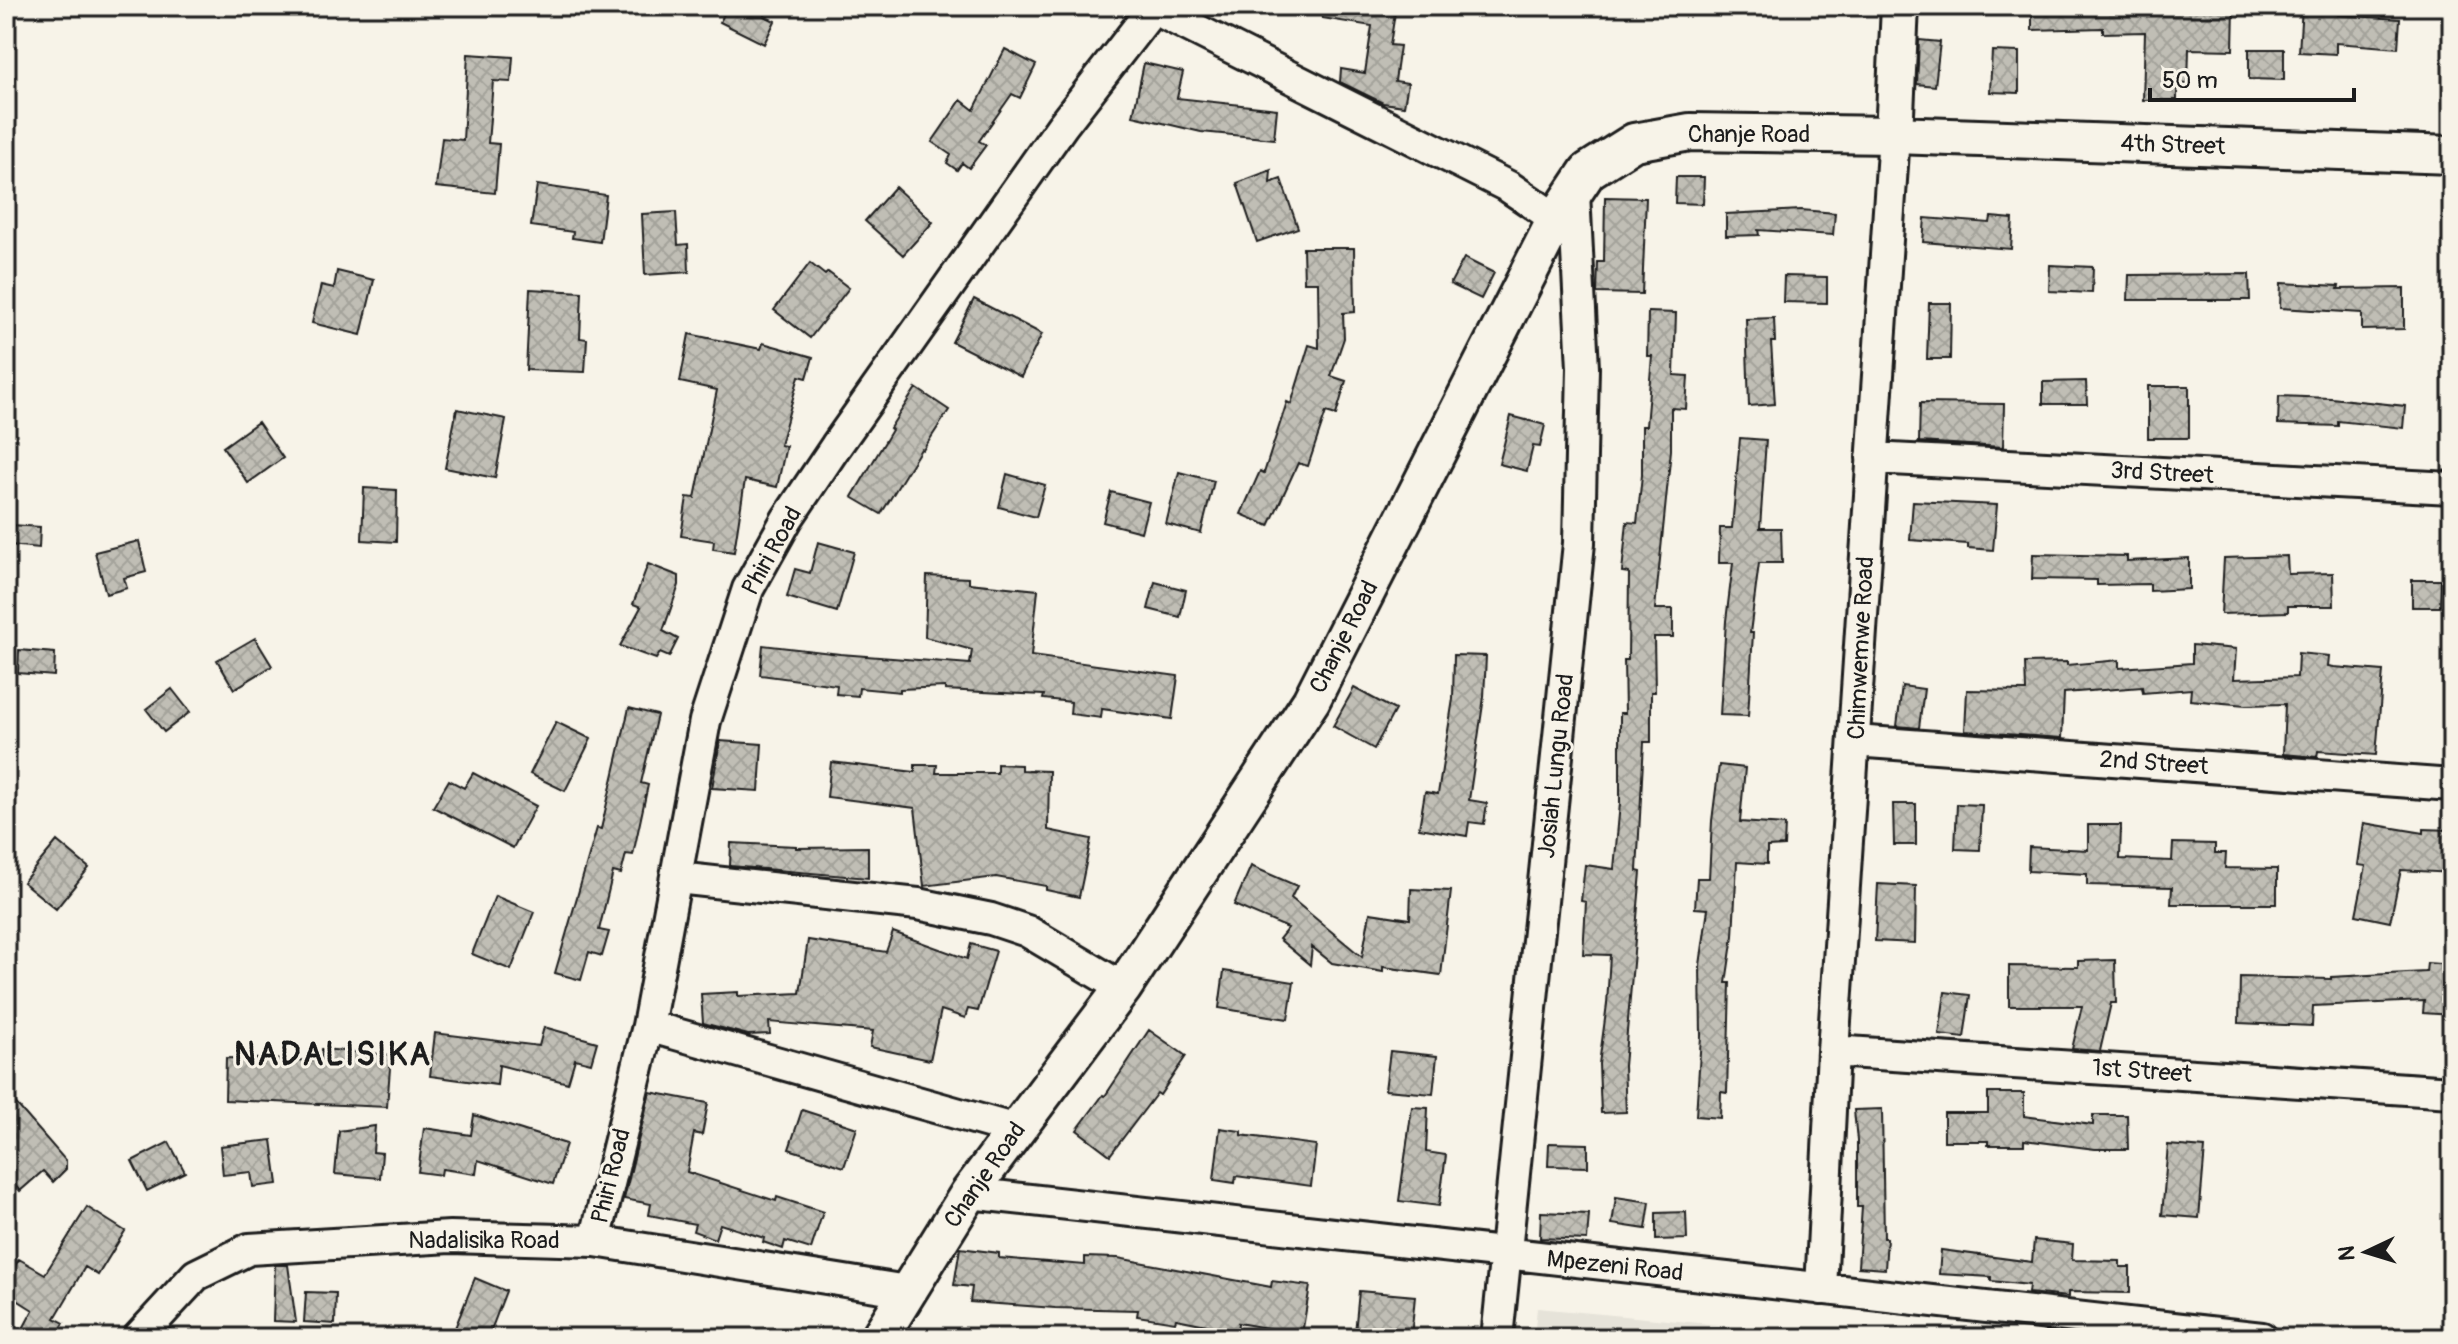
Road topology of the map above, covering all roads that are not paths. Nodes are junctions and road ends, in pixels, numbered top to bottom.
1 (1900, 6) edge
2 (1154, 7) edge
3 (1894, 135) junction
4 (2452, 155) edge
5 (1565, 206) junction
6 (1872, 458) junction
7 (2452, 488) edge
8 (1855, 741) junction
9 (2452, 785) edge
10 (677, 878) junction
11 (1123, 988) junction
12 (648, 1026) junction
13 (1833, 1051) junction
14 (2452, 1092) edge
15 (1016, 1130) junction
16 (969, 1193) junction
17 (595, 1241) junction
18 (1505, 1254) junction
19 (1821, 1289) junction
20 (907, 1291) junction
21 (2214, 1336) edge
22 (138, 1338) edge
23 (879, 1338) edge
24 (1497, 1338) edge
25 (2262, 1338) edge

1 - 3 street, Chimwemwe Road
2 - 5 street
2 - 10 street, Phiri Road
3 - 4 street, 4th Street
3 - 5 street, Chanje Road
3 - 6 street, Chimwemwe Road
5 - 11 street, Chanje Road
5 - 18 street, Josiah Lungu Road
6 - 7 street, 3rd Street
6 - 8 street, Chimwemwe Road
8 - 9 street, 2nd Street
8 - 13 street, Chimwemwe Road
10 - 11 street
10 - 12 street, Phiri Road
11 - 15 street, Chanje Road
12 - 15 street
12 - 17 street, Phiri Road
13 - 14 street, 1st Street
13 - 19 street, Chimwemwe Road
15 - 16 street, Chanje Road
16 - 18 street, Mpezeni Road
16 - 20 street, Chanje Road
17 - 20 street, Nadalisika Road
17 - 22 street, Nadalisika Road
18 - 19 street, Mpezeni Road
18 - 24 street, Josiah Lungu Road
19 - 21 street, Mpezeni Road
20 - 23 street, Chanje Road
21 - 25 street, Mpezeni Road

